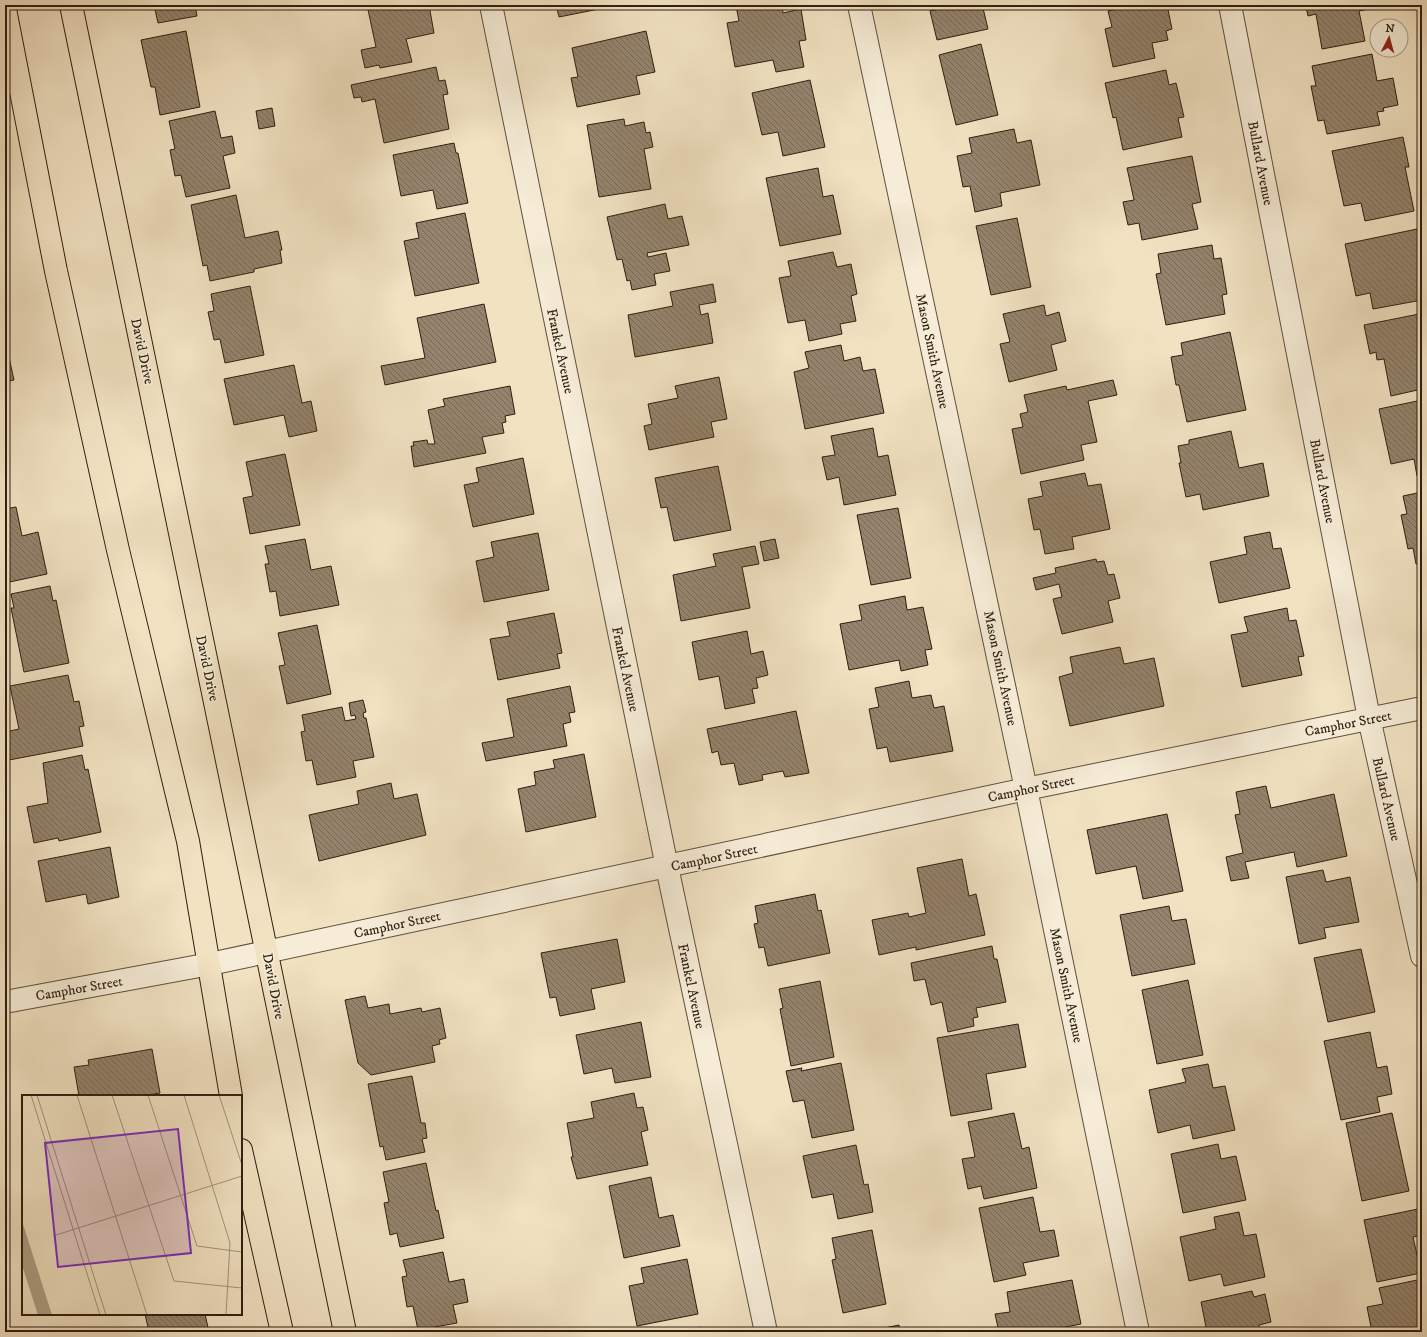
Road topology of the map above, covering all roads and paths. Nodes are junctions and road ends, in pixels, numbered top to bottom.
1 (71, 5) edge
2 (491, 5) edge
3 (859, 5) edge
4 (1230, 5) edge
5 (5, 9) edge
6 (1422, 708) edge
7 (1369, 718) junction
8 (1026, 789) junction
9 (667, 867) junction
10 (267, 952) junction
11 (1422, 956) edge
12 (210, 964) junction
13 (5, 1002) edge
14 (231, 1095) edge
15 (242, 1154) edge
16 (282, 1332) edge
17 (345, 1332) edge
18 (766, 1332) edge
19 (1138, 1332) edge

1 - 10 main road, David Drive
2 - 9 street, Frankel Avenue
3 - 8 street, Mason Smith Avenue
4 - 7 street, Bullard Avenue
5 - 12 main road
6 - 7 street, Camphor Street
7 - 8 street, Camphor Street
7 - 11 street, Bullard Avenue
8 - 9 street, Camphor Street
8 - 19 street, Mason Smith Avenue
9 - 10 street, Camphor Street
9 - 18 street, Frankel Avenue
10 - 12 street, Camphor Street
10 - 17 main road, David Drive
12 - 13 street, Camphor Street
12 - 14 main road
15 - 16 main road

